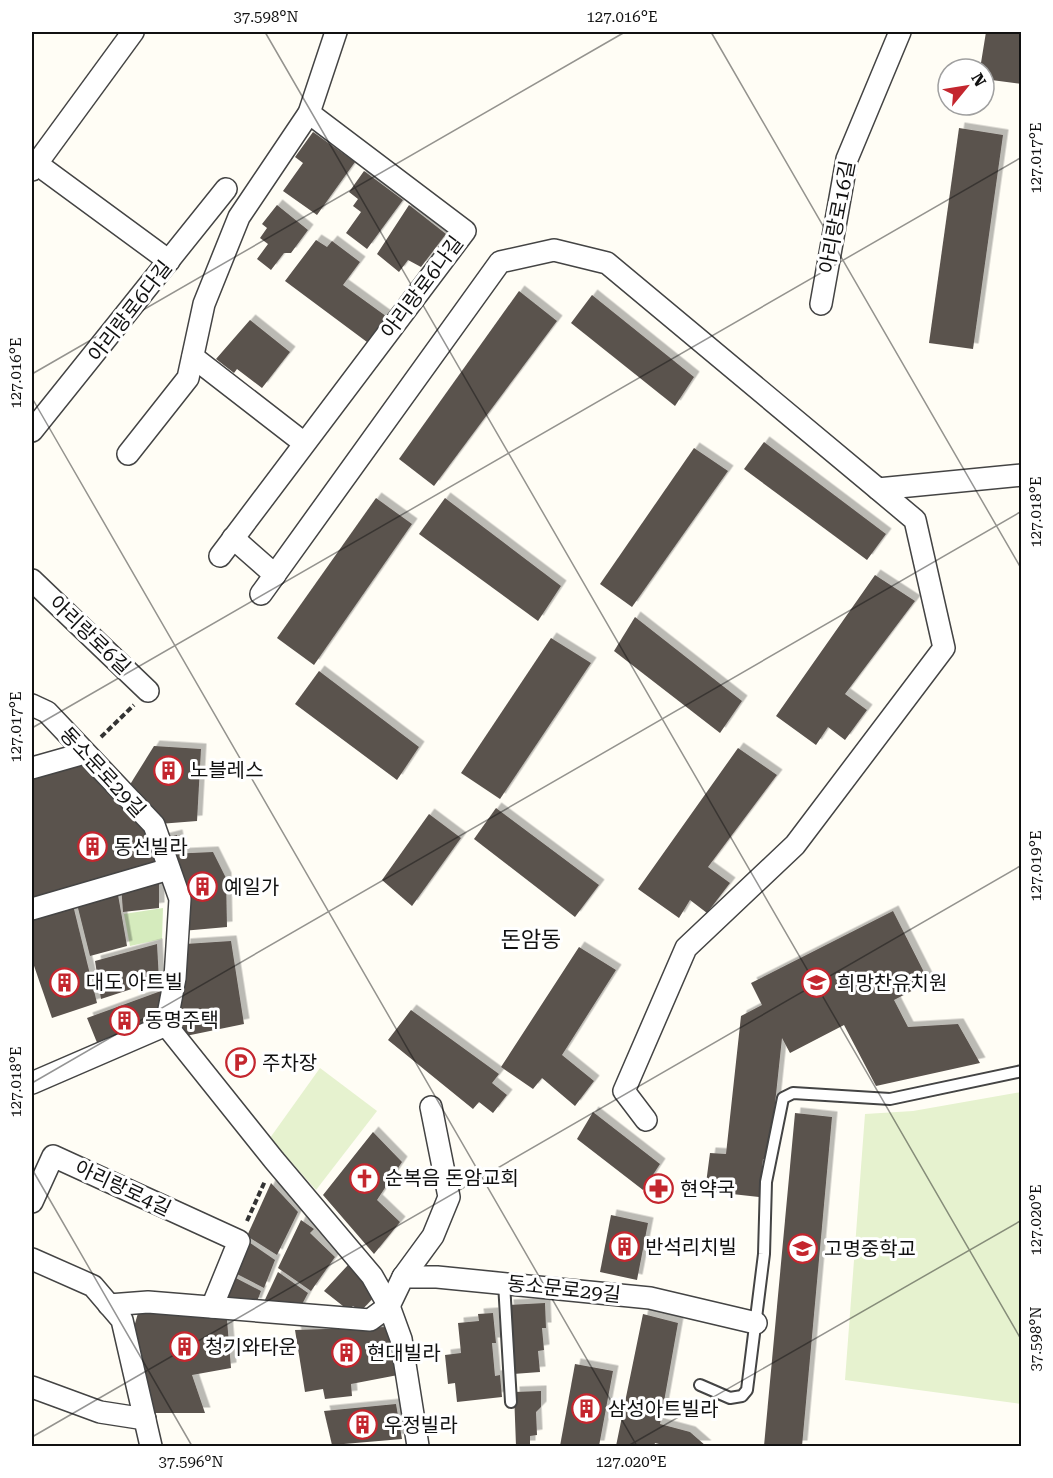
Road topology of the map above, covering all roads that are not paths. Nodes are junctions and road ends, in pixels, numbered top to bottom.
1 (133, 32) edge
2 (336, 32) edge
3 (900, 32) edge
4 (309, 112) junction
5 (34, 167) edge
6 (226, 189) dead end
7 (169, 261) junction
8 (821, 304) dead end
9 (193, 357) junction
10 (32, 431) edge
11 (304, 443) junction
12 (128, 454) dead end
13 (1022, 475) edge
14 (878, 489) junction
15 (233, 538) junction
16 (219, 556) dead end
17 (275, 575) junction
18 (32, 580) edge
19 (261, 594) dead end
20 (148, 691) road end
21 (32, 705) edge
22 (85, 753) junction
23 (32, 768) edge
24 (169, 869) junction
25 (32, 909) edge
26 (166, 1025) junction
27 (1022, 1071) edge
28 (32, 1083) edge
29 (432, 1107) dead end
30 (646, 1120) dead end
31 (32, 1202) edge
32 (32, 1260) edge
33 (403, 1277) junction
34 (504, 1283) junction
35 (109, 1305) junction
36 (389, 1306) junction
37 (212, 1307) junction
38 (756, 1323) junction
39 (700, 1385) dead end
40 (32, 1387) edge
41 (511, 1402) dead end
42 (145, 1419) junction
43 (151, 1446) edge
44 (418, 1446) edge

1 - 5 street
2 - 4 street
3 - 8 street, 아리랑로16길
4 - 9 street
4 - 11 street, 아리랑로6나길
5 - 7 street
6 - 7 street, 아리랑로6다길
7 - 10 street, 아리랑로6다길
9 - 11 street
9 - 12 street
11 - 15 street, 아리랑로6나길
13 - 14 street
14 - 17 street
14 - 30 street
15 - 16 street, 아리랑로6나길
15 - 17 street
17 - 19 street
18 - 20 street, 아리랑로6길
21 - 22 street, 동소문로29길
22 - 23 street
22 - 24 street, 동소문로29길
24 - 25 street
24 - 26 street, 동소문로29길
26 - 28 street
26 - 36 street
27 - 38 lane
29 - 33 street
31 - 37 street, 아리랑로4길
32 - 35 street
33 - 34 street, 동소문로29길
33 - 36 street
34 - 38 street, 동소문로29길
34 - 41 lane
35 - 37 street
35 - 42 street
36 - 37 street
36 - 44 street
38 - 39 lane
40 - 42 street
42 - 43 street

